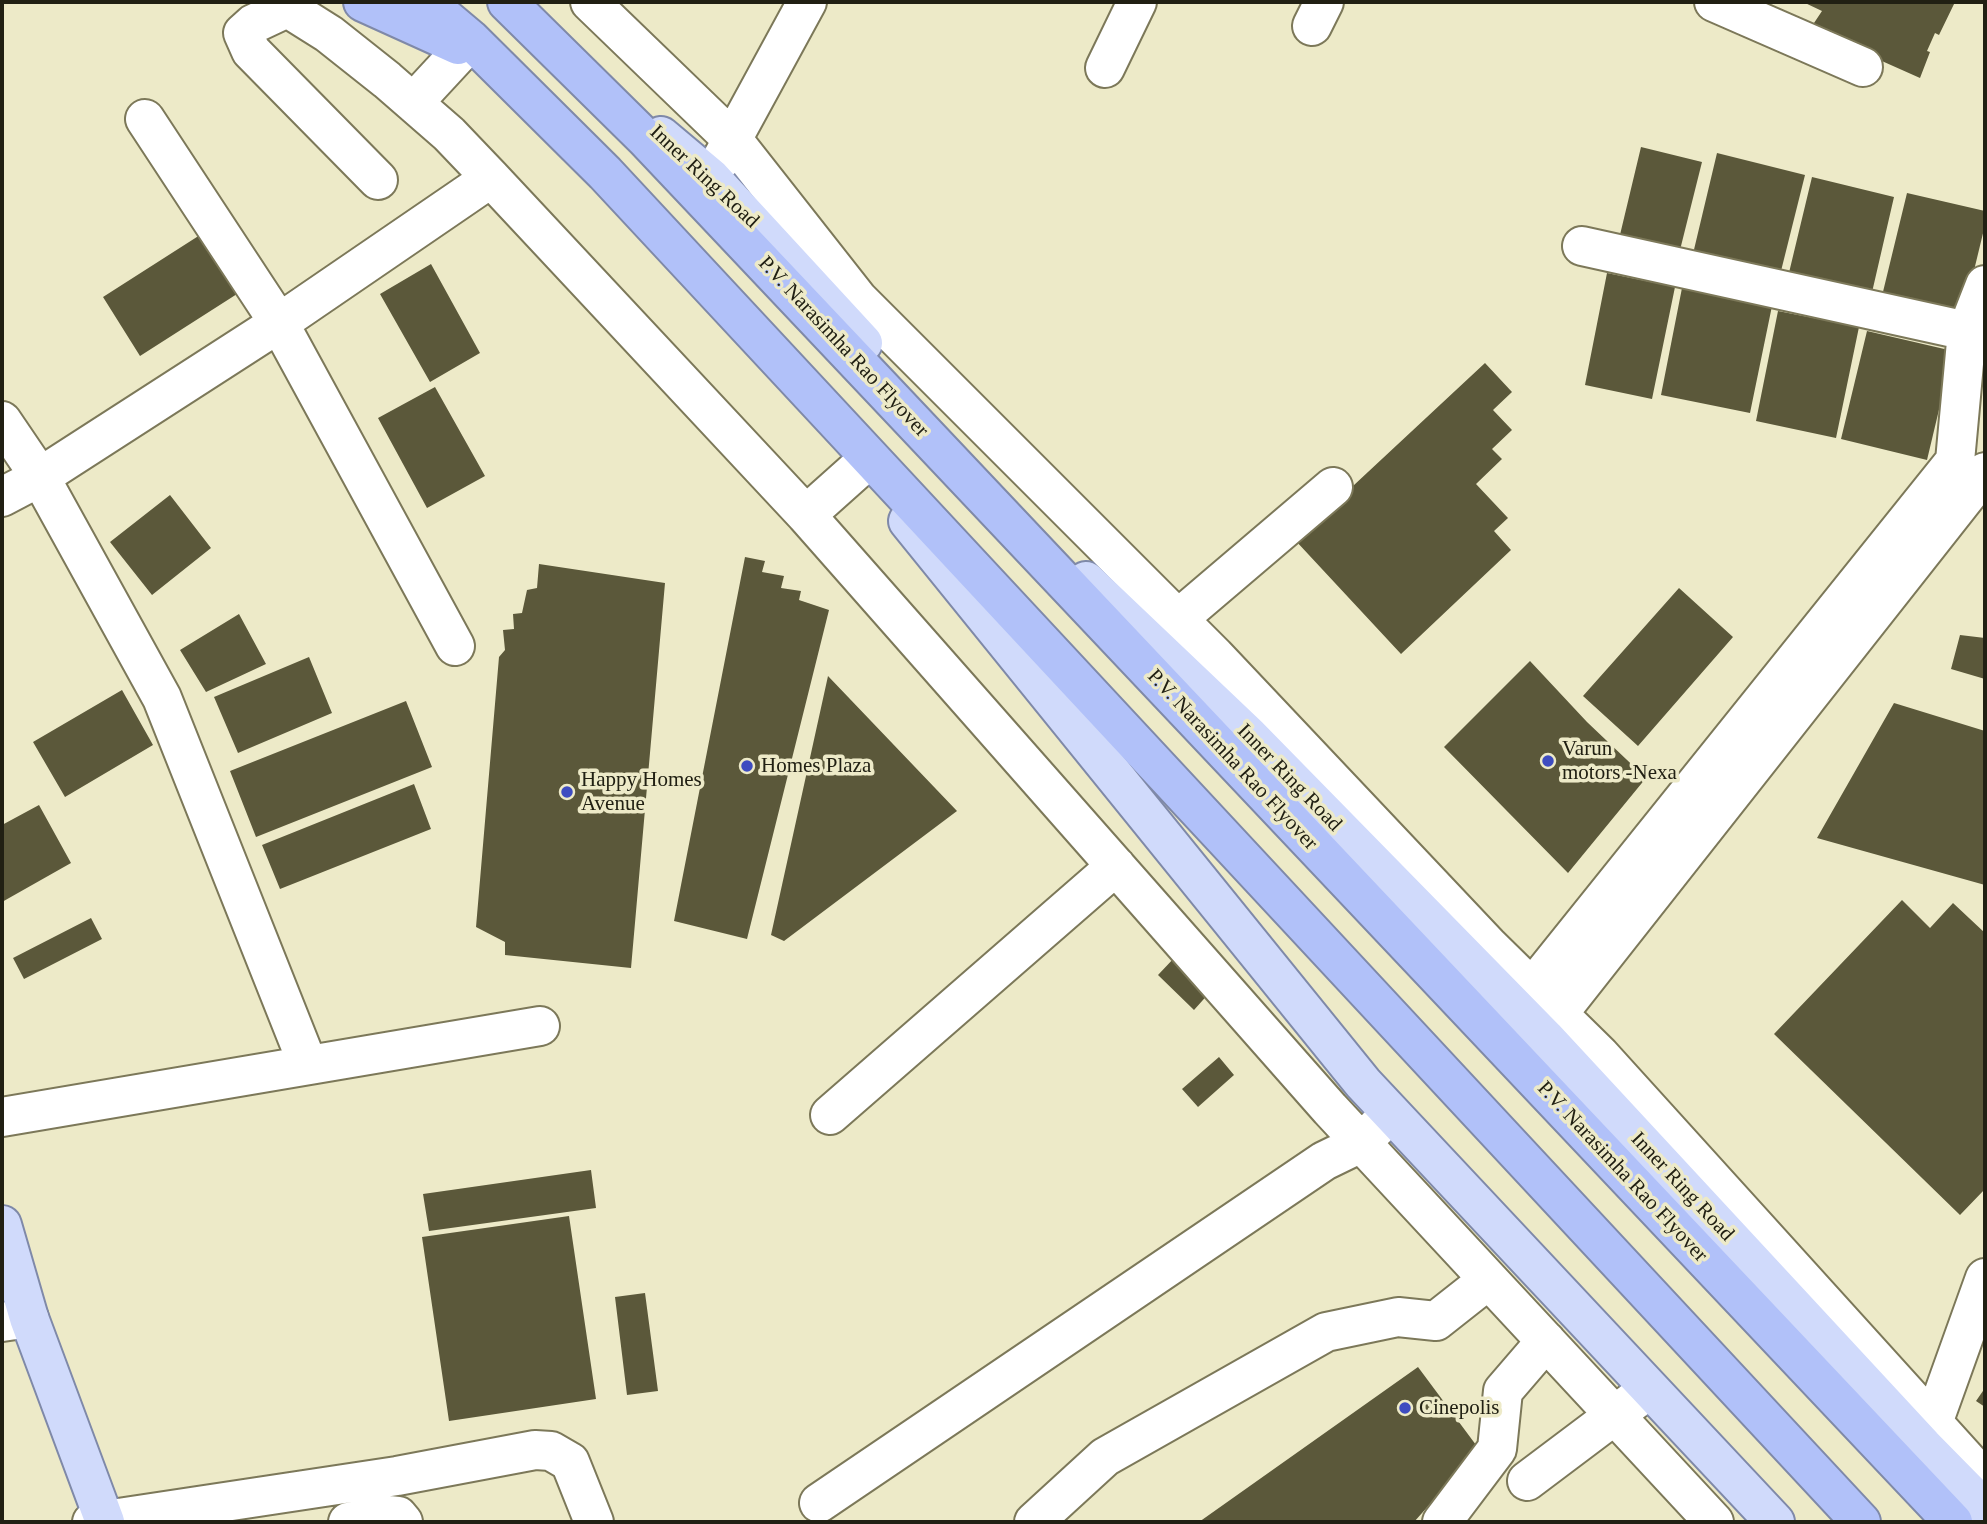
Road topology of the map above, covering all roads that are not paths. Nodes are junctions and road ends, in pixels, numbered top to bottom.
1 (363, 2) edge
2 (411, 2) edge
3 (426, 2) edge
4 (507, 2) edge
5 (520, 2) edge
6 (590, 2) edge
7 (807, 2) edge
8 (1137, 2) edge
9 (1714, 2) edge
10 (283, 5) edge
11 (464, 48) junction
12 (1863, 67) dead end
13 (1104, 68) dead end
14 (414, 102) junction
15 (145, 119) dead end
16 (733, 140) junction
17 (491, 178) junction
18 (711, 178) junction
19 (378, 180) dead end
20 (1582, 246) dead end
21 (1985, 285) edge
22 (279, 323) junction
23 (1967, 331) junction
24 (2, 421) edge
25 (862, 465) junction
26 (1975, 468) edge
27 (40, 477) junction
28 (1333, 487) dead end
29 (2, 497) edge
30 (806, 515) junction
31 (1178, 619) junction
32 (455, 646) dead end
33 (1116, 866) junction
34 (1545, 1001) junction
35 (540, 1026) dead end
36 (308, 1065) junction
37 (1631, 1110) junction
38 (1391, 1114) junction
39 (830, 1115) dead end
40 (2, 1117) edge
41 (1361, 1143) junction
42 (2, 1225) edge
43 (1985, 1278) edge
44 (1488, 1280) junction
45 (15, 1320) edge
46 (1546, 1341) junction
47 (1648, 1389) junction
48 (1615, 1416) junction
49 (1933, 1423) junction
50 (1985, 1480) edge
51 (1527, 1481) dead end
52 (819, 1503) dead end
53 (1985, 1509) edge
54 (100, 1521) edge
55 (348, 1522) edge
56 (403, 1522) edge
57 (594, 1522) edge
58 (1034, 1522) edge
59 (1442, 1522) edge
60 (1714, 1522) edge
61 (1775, 1522) edge
62 (1861, 1522) edge
63 (1953, 1522) edge

1 - 11 highway
2 - 11 main road
3 - 62 highway
4 - 63 highway, P.V. Narasimha Rao Flyover
5 - 18 main road, Inner Ring Road
6 - 16 street, Inner Ring Road
7 - 16 street
8 - 13 street
9 - 12 street
10 - 14 street
10 - 19 street
11 - 14 street
11 - 25 main road
14 - 17 street
15 - 22 street
16 - 18 street
16 - 31 street, Inner Ring Road
17 - 22 street
17 - 30 street
18 - 37 main road, Inner Ring Road
20 - 23 street
21 - 23 street
22 - 27 street
22 - 32 street
23 - 26 street
24 - 27 street
25 - 30 street
25 - 38 main road
26 - 34 street
27 - 29 street
27 - 36 street
28 - 31 street
30 - 33 street
31 - 34 street, Inner Ring Road
33 - 39 street
33 - 41 street
34 - 37 street, Inner Ring Road
35 - 36 street
36 - 40 street
37 - 49 street, Inner Ring Road
37 - 53 main road, Inner Ring Road
38 - 41 street
38 - 47 main road
41 - 44 street
41 - 52 street
42 - 45 main road
43 - 49 street
44 - 46 street
44 - 58 street
45 - 54 main road
46 - 48 street
46 - 59 street
47 - 48 street
47 - 61 main road
48 - 51 street
48 - 60 street
49 - 50 street, Inner Ring Road
54 - 57 street
55 - 56 street

